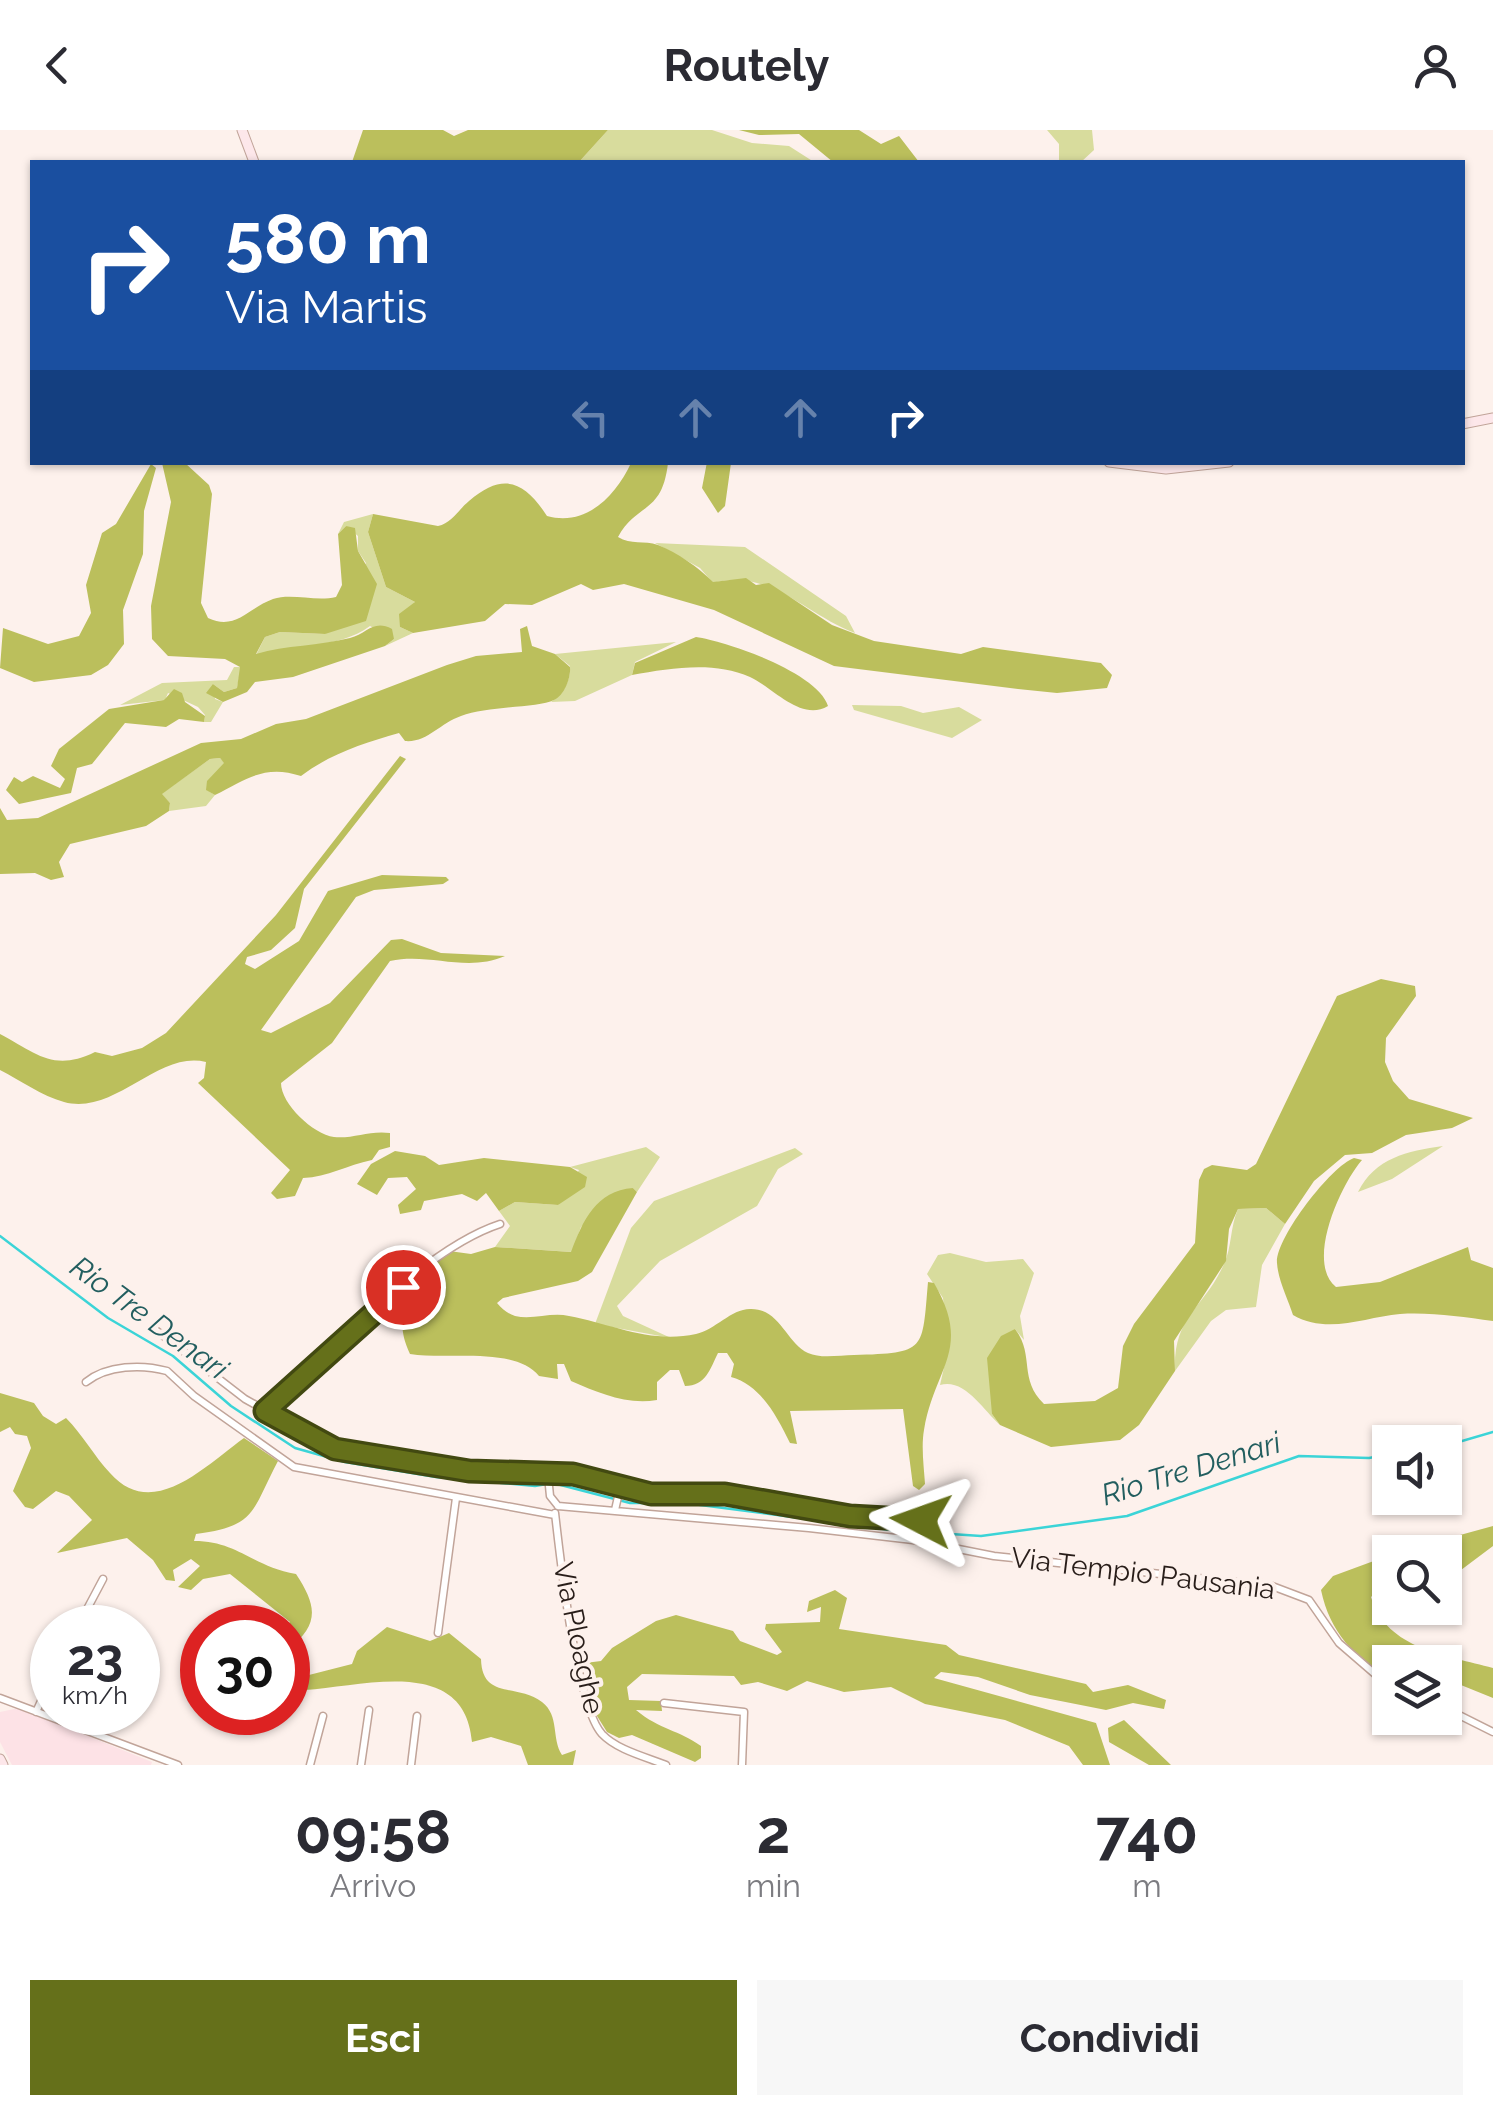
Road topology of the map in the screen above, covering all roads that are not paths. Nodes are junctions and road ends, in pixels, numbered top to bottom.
1 (242, 130) edge
2 (253, 160) edge
3 (1493, 418) edge
4 (1465, 423) edge
5 (1134, 465) edge
6 (1202, 465) edge
7 (500, 1224) dead end
8 (157, 1331) dead end
9 (86, 1382) dead end
10 (265, 1411) junction
11 (548, 1475) junction
12 (620, 1488) junction
13 (456, 1498) junction
14 (558, 1506) junction
15 (616, 1510) junction
16 (555, 1516) junction
17 (921, 1520) dead end
18 (103, 1578) dead end
19 (89, 1605) edge
20 (438, 1633) dead end
21 (1372, 1672) edge
22 (0, 1698) edge
23 (664, 1703) dead end
24 (13, 1704) junction
25 (0, 1707) edge
26 (30, 1710) edge
27 (369, 1710) dead end
28 (323, 1716) dead end
29 (417, 1716) dead end
30 (1462, 1716) edge
31 (1493, 1732) edge
32 (98, 1735) edge
33 (178, 1765) edge
34 (310, 1765) edge
35 (360, 1765) edge
36 (411, 1765) edge
37 (666, 1765) edge
38 (742, 1765) edge

1 - 2 main road
3 - 4 main road
5 - 6 main road
7 - 10 street
8 - 10 street
9 - 13 street
10 - 11 street
11 - 12 street
11 - 14 street
12 - 15 street
12 - 17 street
13 - 16 street
13 - 20 street
14 - 15 street, Via Tempio Pausania
14 - 16 street, Via Ploaghe
15 - 21 street, Via Tempio Pausania
16 - 37 street, Via Ploaghe
18 - 19 street
22 - 24 street
23 - 38 street
24 - 25 street
24 - 26 street
27 - 35 street
28 - 34 street
29 - 36 street
30 - 31 street
32 - 33 street

